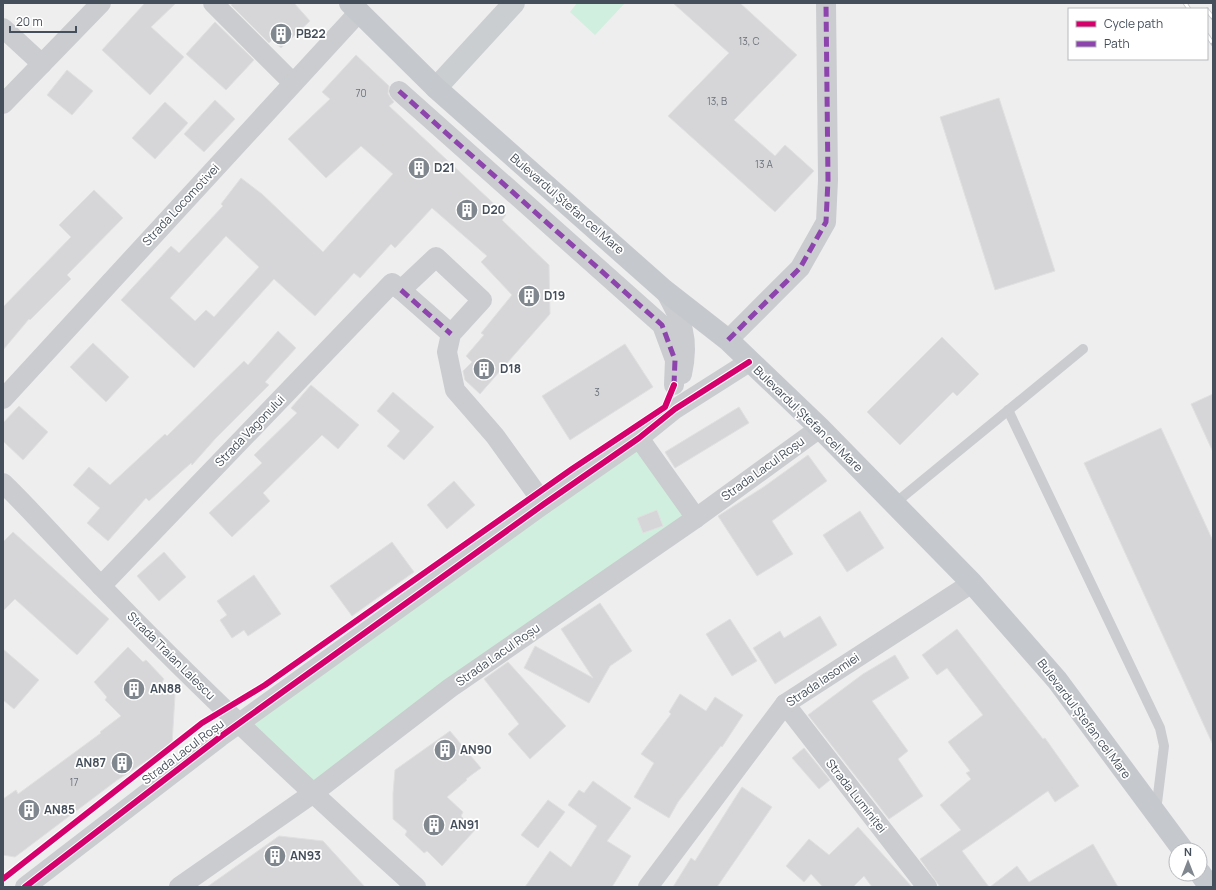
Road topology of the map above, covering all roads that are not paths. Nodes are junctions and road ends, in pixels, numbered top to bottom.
1 (101, 3) edge
2 (213, 3) edge
3 (514, 3) edge
4 (826, 3) edge
5 (354, 8) edge
6 (3, 28) edge
7 (42, 64) junction
8 (293, 83) junction
9 (436, 88) junction
10 (399, 91) dead end
11 (3, 104) edge
12 (401, 290) junction
13 (664, 290) junction
14 (451, 334) junction
15 (728, 340) junction
16 (1083, 349) dead end
17 (749, 362) junction
18 (674, 385) dead end
19 (3, 398) edge
20 (675, 409) junction
21 (1008, 410) junction
22 (820, 428) junction
23 (640, 438) junction
24 (3, 483) edge
25 (544, 504) junction
26 (894, 504) junction
27 (696, 518) junction
28 (972, 583) junction
29 (101, 586) junction
30 (785, 704) junction
31 (239, 724) junction
32 (312, 794) junction
33 (1156, 813) junction
34 (1177, 842) edge
35 (25, 887) edge
36 (179, 887) edge
37 (416, 887) edge
38 (648, 887) edge
39 (927, 887) edge

1 - 7 street
2 - 8 street
3 - 9 main road
4 - 15 street
5 - 8 street, Strada Locomotivei
5 - 9 main road, Bulevardul Ștefan cel Mare
6 - 7 street
7 - 11 street
8 - 19 street, Strada Locomotivei
9 - 13 main road, Bulevardul Ștefan cel Mare
10 - 18 street
12 - 14 street
12 - 14 street
12 - 29 street, Strada Vagonului
13 - 15 main road, Bulevardul Ștefan cel Mare
13 - 20 street
14 - 25 street
15 - 17 main road, Bulevardul Ștefan cel Mare
16 - 21 lane
17 - 20 street, Strada Lacul Roșu
17 - 22 main road, Bulevardul Ștefan cel Mare
20 - 23 street, Strada Lacul Roșu
21 - 26 lane
21 - 33 lane
22 - 26 main road, Bulevardul Ștefan cel Mare
22 - 27 street, Strada Lacul Roșu
23 - 25 street, Strada Lacul Roșu
23 - 27 street
24 - 29 street, Strada Traian Lalescu
25 - 31 street, Strada Lacul Roșu
26 - 28 main road, Bulevardul Ștefan cel Mare
27 - 32 street, Strada Lacul Roșu
28 - 30 street, Strada Iasomiei
28 - 33 main road, Bulevardul Ștefan cel Mare
29 - 31 street, Strada Traian Lalescu
30 - 38 street, Strada Iasomiei
30 - 39 street, Strada Luminiței
31 - 32 street, Strada Traian Lalescu
31 - 35 street, Strada Lacul Roșu
32 - 36 street, Strada Lacul Roșu
32 - 37 street, Strada Traian Lalescu
33 - 34 main road, Bulevardul Ștefan cel Mare

